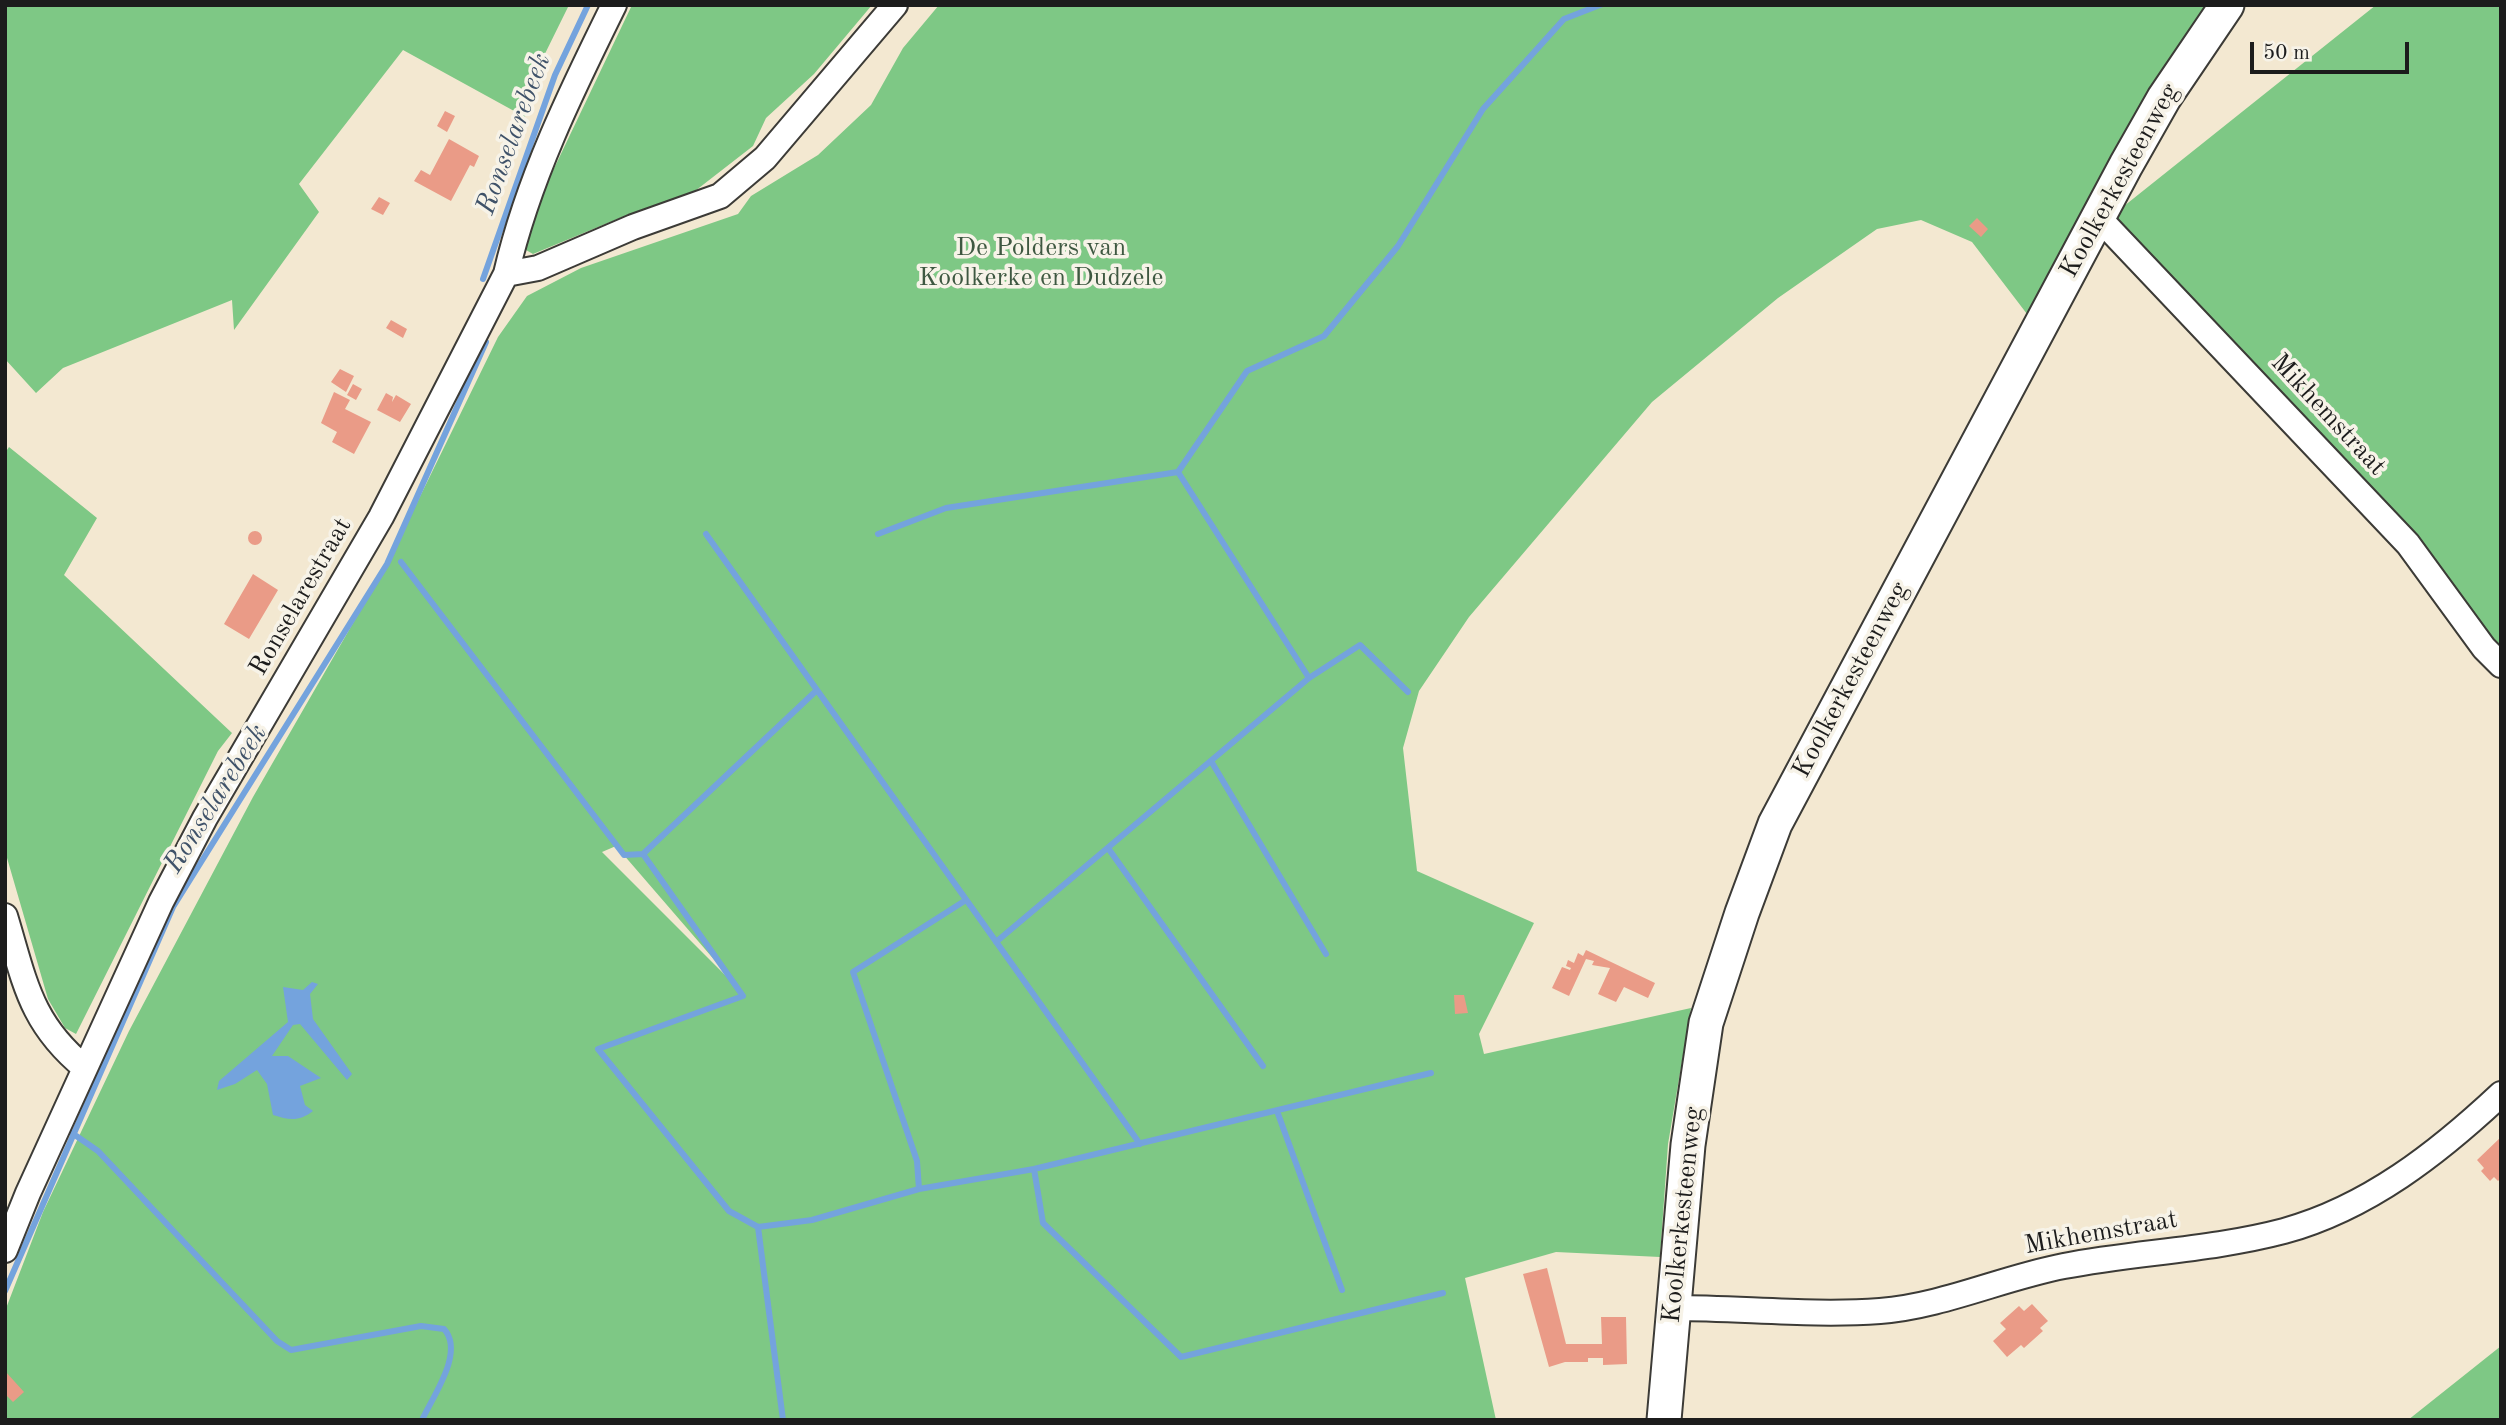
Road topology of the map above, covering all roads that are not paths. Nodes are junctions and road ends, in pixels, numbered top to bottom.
1 (614, 5) edge
2 (895, 5) edge
3 (2227, 5) edge
4 (2098, 217) junction
5 (506, 274) junction
6 (2501, 665) edge
7 (5, 916) edge
8 (85, 1069) junction
9 (2501, 1094) edge
10 (5, 1250) edge
11 (1674, 1308) junction
12 (1664, 1420) edge

1 - 5 street, Ronselarestraat
2 - 5 street
3 - 4 main road, Koolkerkesteenweg
4 - 6 street, Mikhemstraat
4 - 11 main road, Koolkerkesteenweg
5 - 8 street, Ronselarestraat
7 - 8 street
8 - 10 street, Ronselarestraat
9 - 11 street, Mikhemstraat
11 - 12 main road, Koolkerkesteenweg

